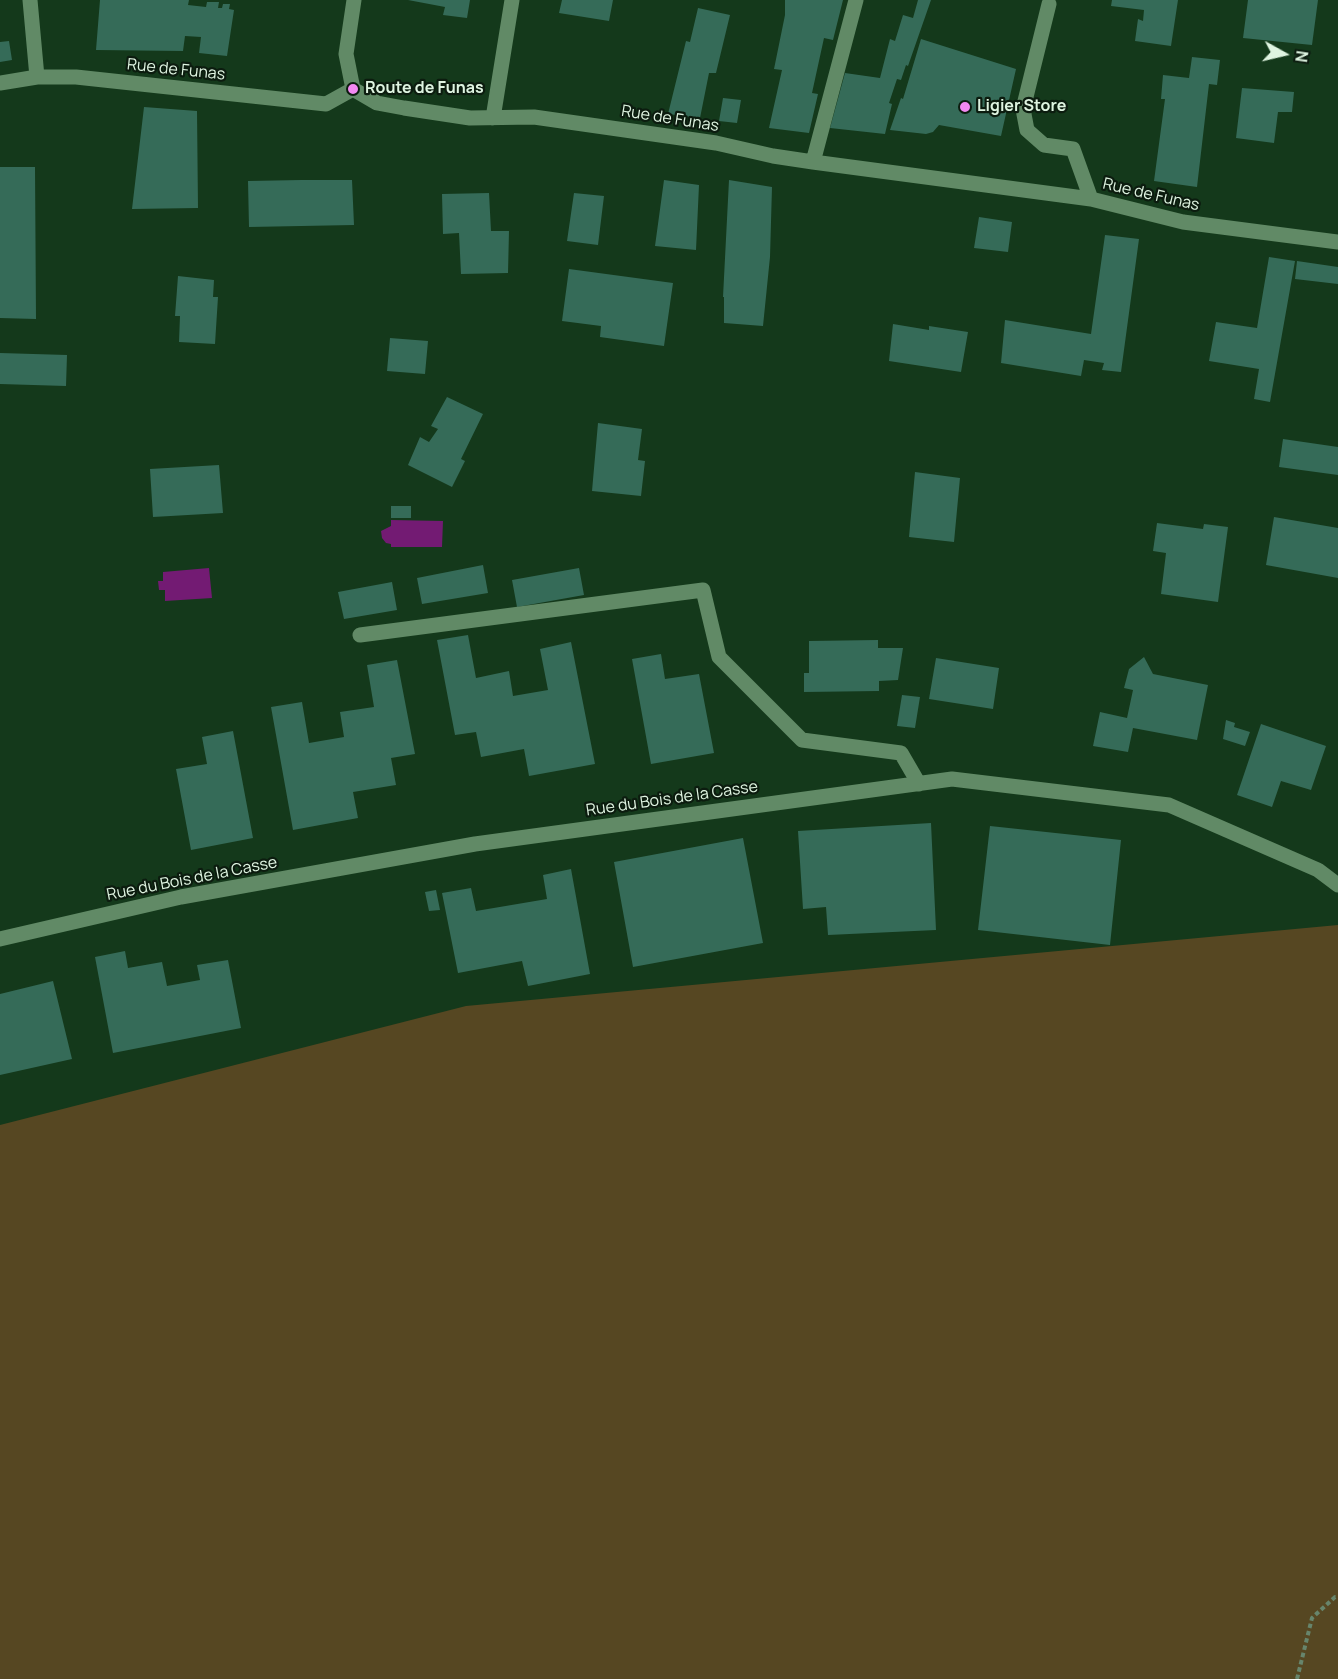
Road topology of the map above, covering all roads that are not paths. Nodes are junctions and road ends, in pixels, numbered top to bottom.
1 (30, 0) edge
2 (354, 0) edge
3 (512, 0) edge
4 (856, 0) edge
5 (1049, 4) dead end
6 (37, 77) junction
7 (0, 83) edge
8 (353, 89) junction
9 (493, 118) junction
10 (813, 162) junction
11 (1091, 199) junction
12 (1338, 242) edge
13 (360, 635) dead end
14 (919, 784) junction
15 (1338, 885) edge
16 (0, 939) edge

1 - 6 street
2 - 8 street
3 - 9 street
4 - 10 street
5 - 11 street
6 - 7 street, Rue de Funas
6 - 8 street, Rue de Funas
8 - 9 street, Rue de Funas
9 - 10 street, Rue de Funas
10 - 11 street, Rue de Funas
11 - 12 street, Rue de Funas
13 - 14 street
14 - 15 street, Rue du Bois de la Casse
14 - 16 street, Rue du Bois de la Casse

